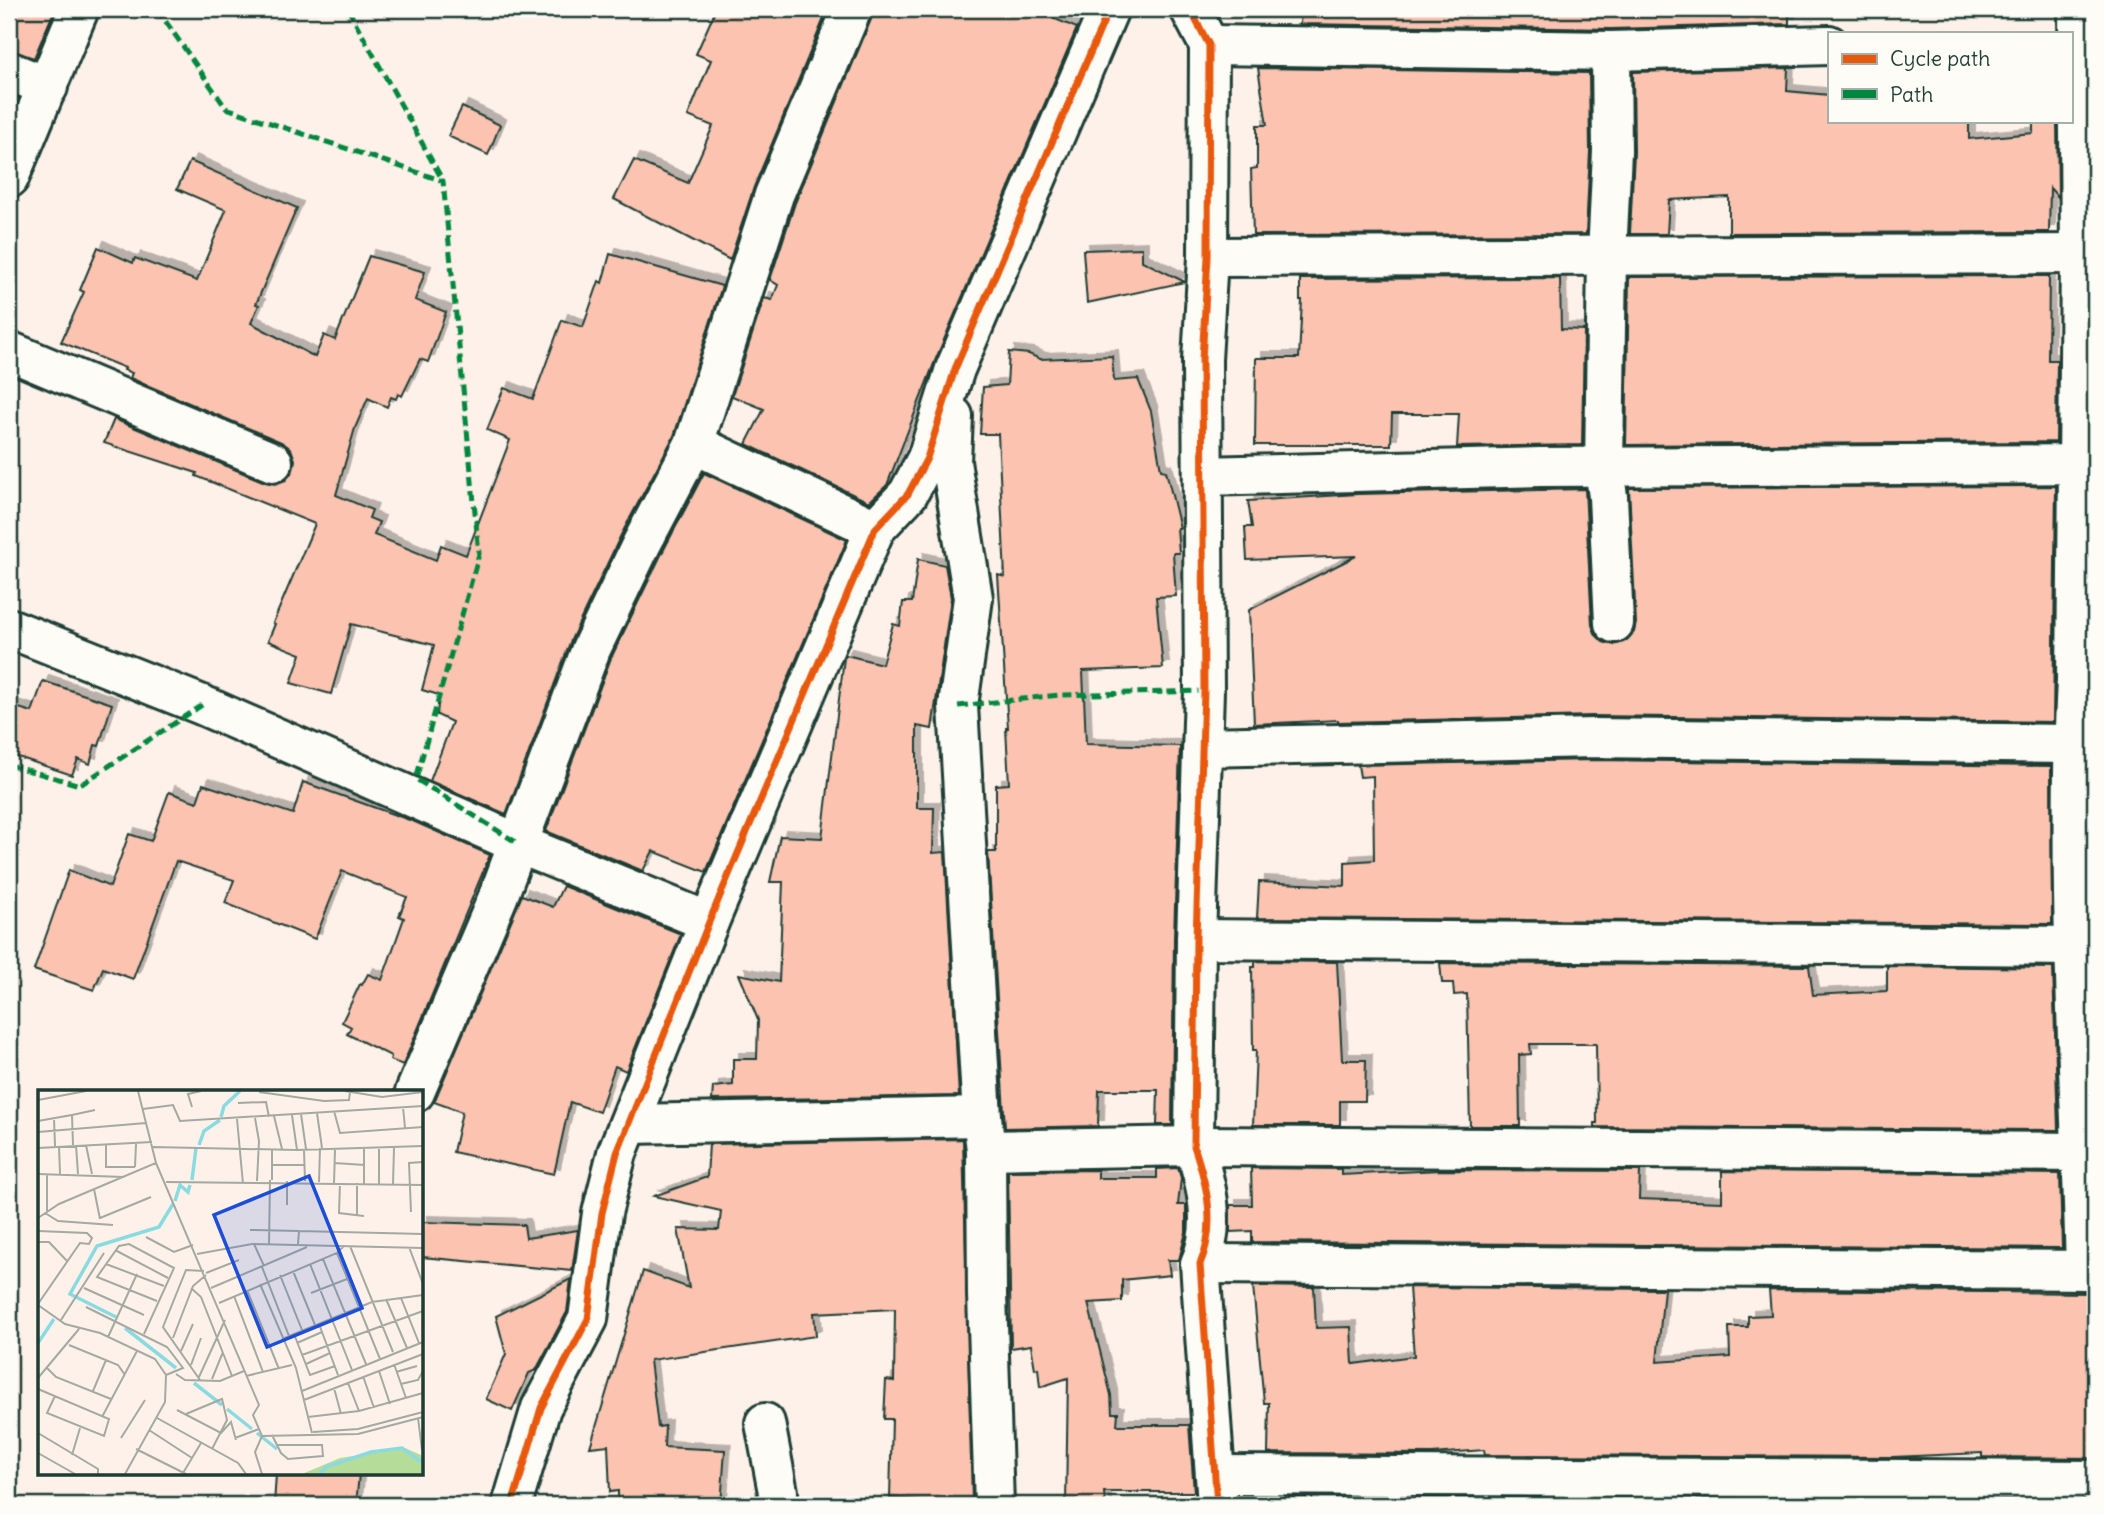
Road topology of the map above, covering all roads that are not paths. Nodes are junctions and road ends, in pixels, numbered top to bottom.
1 (79, 9) edge
2 (852, 9) edge
3 (1109, 9) edge
4 (1190, 9) edge
5 (2081, 30) edge
6 (1828, 44) edge
7 (1209, 45) junction
8 (1611, 51) junction
9 (9, 71) edge
10 (48, 87) junction
11 (9, 178) edge
12 (2087, 254) edge
13 (1607, 255) junction
14 (1209, 257) junction
15 (9, 351) edge
16 (955, 369) junction
17 (694, 444) junction
18 (273, 462) dead end
19 (2086, 464) edge
20 (1604, 467) junction
21 (1203, 476) junction
22 (875, 529) junction
23 (1614, 623) dead end
24 (9, 628) edge
25 (2086, 680) edge
26 (2073, 744) junction
27 (1203, 747) junction
28 (519, 844) junction
29 (709, 922) junction
30 (1196, 939) junction
31 (2075, 946) junction
32 (2088, 1081) edge
33 (416, 1090) edge
34 (629, 1124) junction
35 (984, 1133) junction
36 (1194, 1146) junction
37 (2082, 1152) junction
38 (1200, 1264) junction
39 (2090, 1270) edge
40 (765, 1423) dead end
41 (2095, 1480) edge
42 (1217, 1490) edge
43 (512, 1505) edge
44 (777, 1505) edge
45 (994, 1505) edge

1 - 10 street
2 - 17 street
3 - 16 street
4 - 7 street
5 - 12 street
6 - 8 street
7 - 8 street
7 - 14 street
8 - 13 street
9 - 10 street
10 - 11 street
12 - 13 street
12 - 19 street
13 - 14 street
13 - 20 street
14 - 21 street
15 - 18 street
16 - 22 street
16 - 35 street
17 - 22 street
17 - 28 street
19 - 20 street
19 - 25 street
20 - 21 street
20 - 23 street
21 - 27 street
22 - 29 street
24 - 28 street
25 - 26 street
26 - 27 street
26 - 31 street
27 - 30 street
28 - 29 street
28 - 33 street
29 - 34 street
30 - 31 street
30 - 36 street
31 - 32 street
32 - 37 street
34 - 35 street
34 - 43 street
35 - 36 street
35 - 45 street
36 - 37 street
36 - 38 street
37 - 39 street
38 - 39 street
38 - 42 street
40 - 44 street
41 - 42 street

